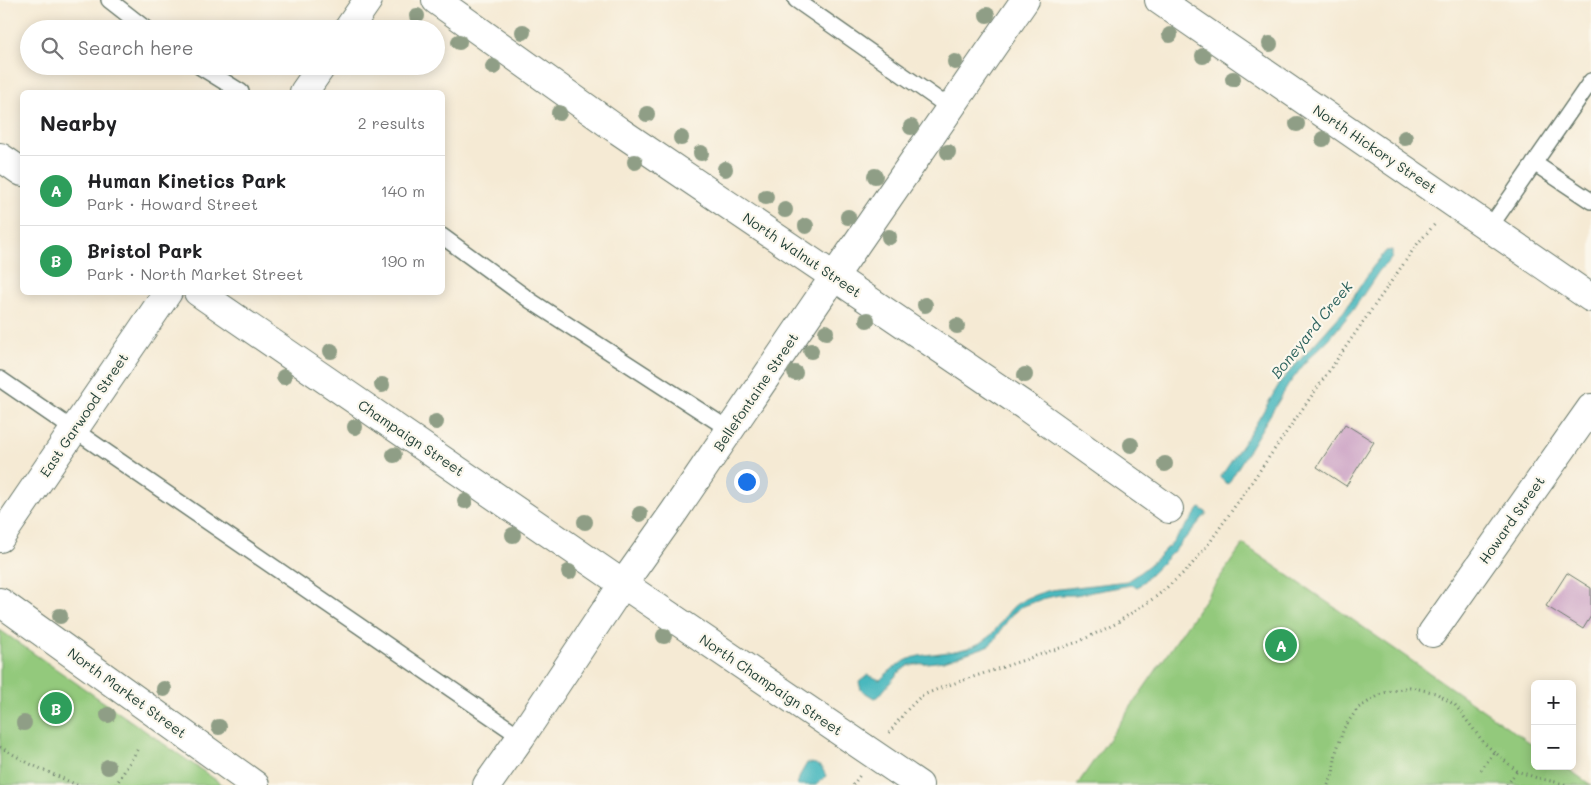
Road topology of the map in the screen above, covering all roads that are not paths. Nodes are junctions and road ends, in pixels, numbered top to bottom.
1 (109, 0) edge
2 (368, 0) edge
3 (436, 0) edge
4 (796, 0) edge
5 (1024, 0) edge
6 (1159, 0) edge
7 (135, 20) edge
8 (354, 20) edge
9 (214, 75) edge
10 (316, 75) edge
11 (1591, 81) edge
12 (238, 90) edge
13 (305, 90) edge
14 (950, 108) junction
15 (0, 157) edge
16 (1534, 162) junction
17 (20, 171) edge
18 (1591, 202) edge
19 (1490, 227) junction
20 (445, 238) edge
21 (834, 277) junction
22 (166, 295) edge
23 (202, 295) edge
24 (1591, 298) edge
25 (0, 379) edge
26 (1591, 408) edge
27 (730, 430) junction
28 (74, 431) junction
29 (1169, 509) dead end
30 (0, 538) edge
31 (623, 584) junction
32 (0, 602) edge
33 (1432, 632) dead end
34 (521, 738) junction
35 (255, 785) edge
36 (487, 785) edge
37 (919, 785) edge

1 - 7 lane
2 - 8 street
3 - 21 street, North Walnut Street
4 - 14 lane
5 - 14 street, Bellefontaine Street
6 - 19 street, North Hickory Street
9 - 12 lane
10 - 13 street
11 - 16 lane
14 - 21 street, Bellefontaine Street
15 - 17 street
16 - 18 lane
16 - 19 lane
19 - 24 street, North Hickory Street
20 - 27 lane
21 - 27 street, Bellefontaine Street
21 - 29 street, North Walnut Street
22 - 28 street, East Garwood Street
23 - 31 street, Champaign Street
25 - 28 lane
26 - 33 street, Howard Street
27 - 31 street, Bellefontaine Street
28 - 30 street, East Garwood Street
28 - 34 lane
31 - 34 street, Bellefontaine Street
31 - 37 street, North Champaign Street
32 - 35 street, North Market Street
34 - 36 street, Bellefontaine Street

